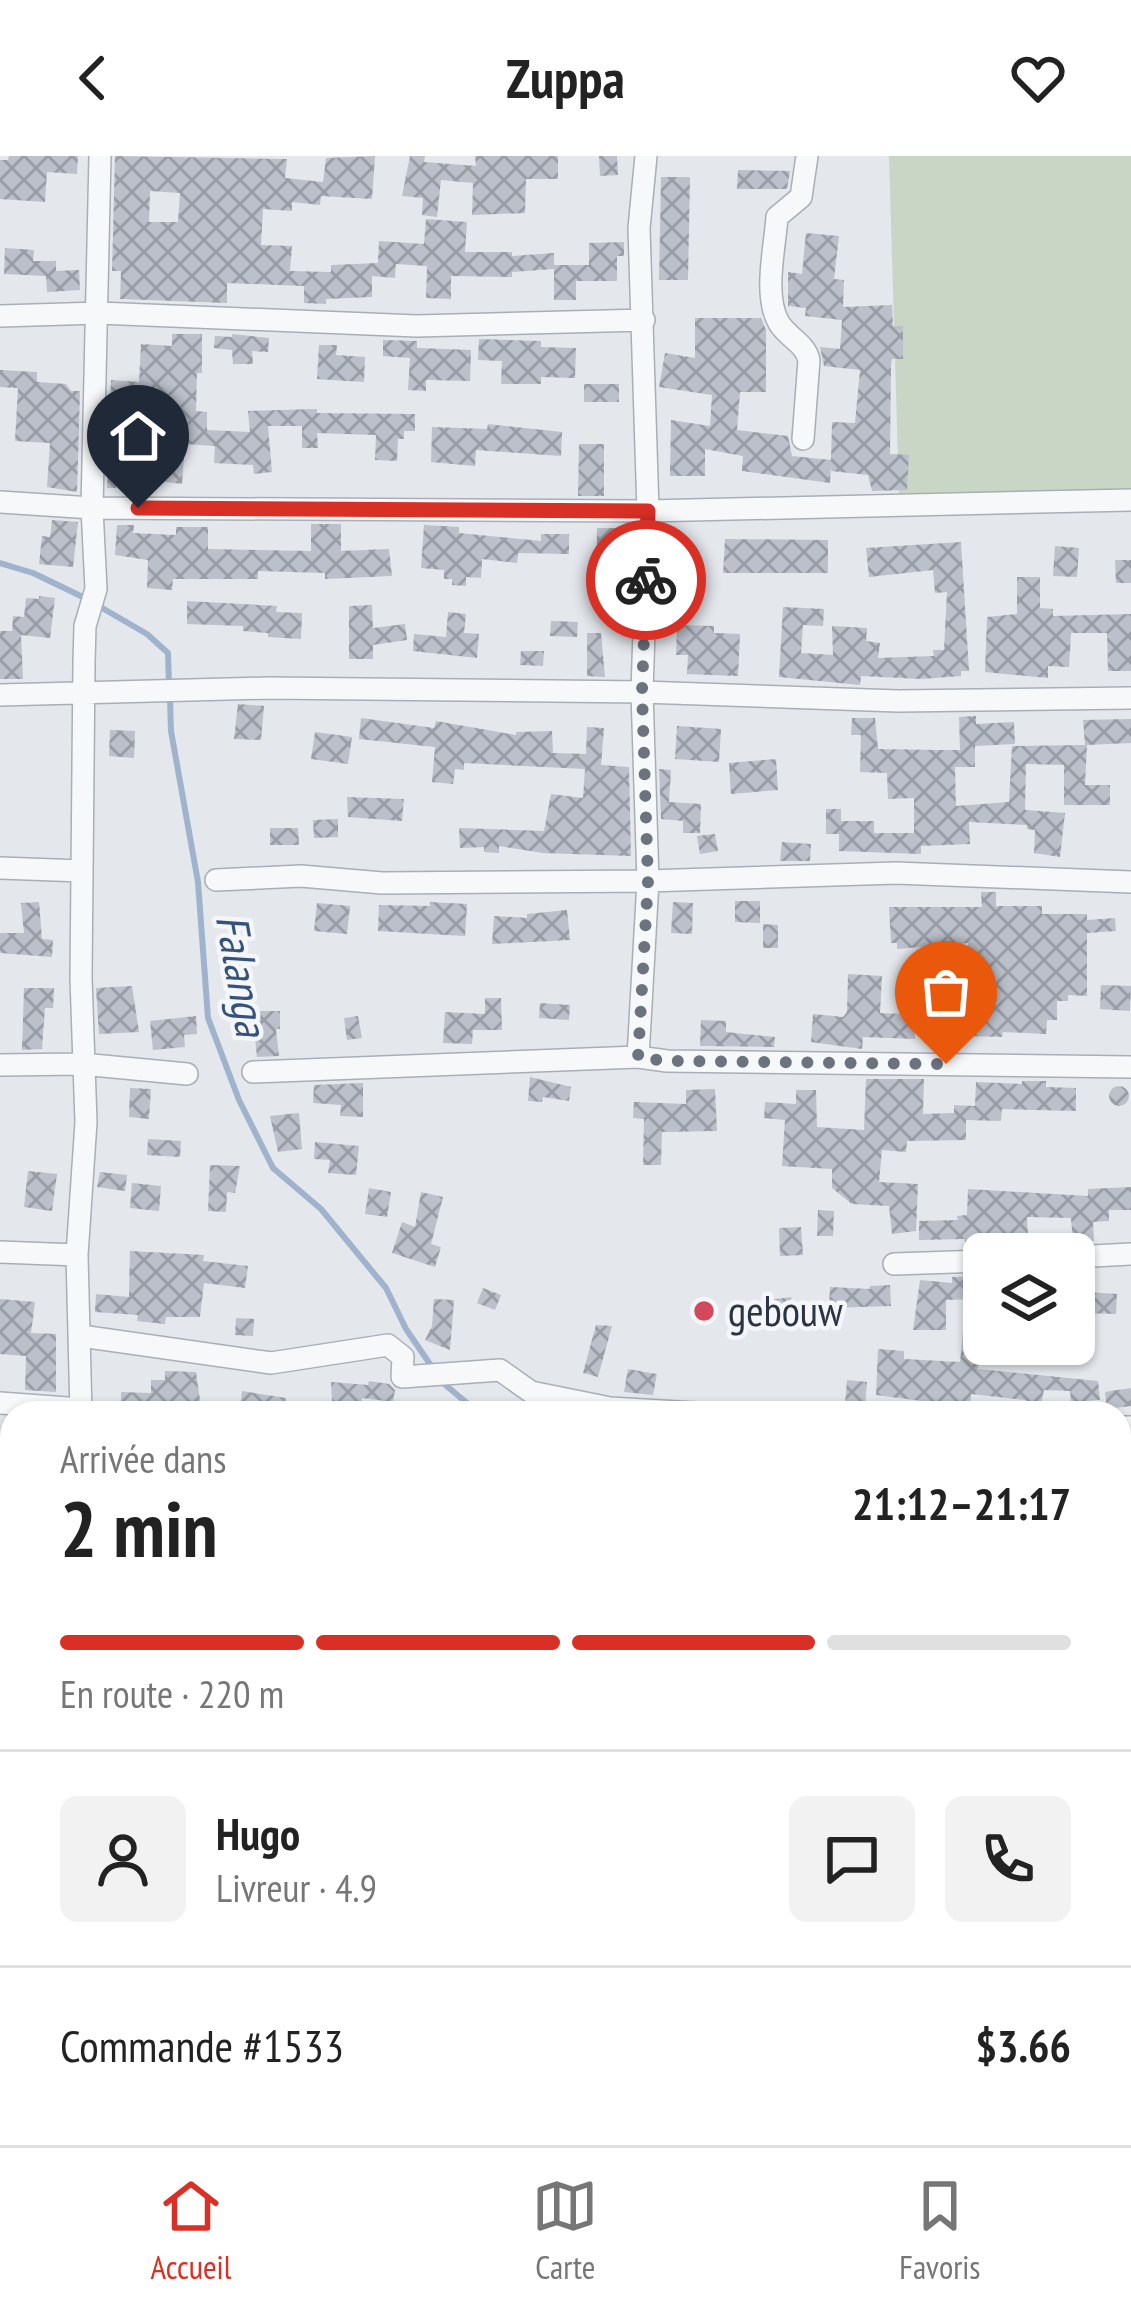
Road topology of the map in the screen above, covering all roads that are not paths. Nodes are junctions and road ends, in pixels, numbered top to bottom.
1 (100, 156) edge
2 (646, 156) edge
3 (808, 156) edge
4 (99, 313) junction
5 (0, 316) edge
6 (644, 320) junction
7 (803, 439) dead end
8 (1131, 500) edge
9 (0, 502) edge
10 (92, 508) junction
11 (648, 511) junction
12 (642, 692) junction
13 (83, 694) junction
14 (0, 695) edge
15 (1131, 698) edge
16 (0, 868) edge
17 (82, 871) junction
18 (216, 880) dead end
19 (648, 881) junction
20 (1131, 882) edge
21 (638, 1058) junction
22 (82, 1064) junction
23 (0, 1065) edge
24 (1131, 1066) edge
25 (253, 1072) dead end
26 (187, 1073) dead end
27 (0, 1252) edge
28 (1131, 1254) edge
29 (77, 1255) junction
30 (1095, 1256) edge
31 (963, 1262) edge
32 (894, 1264) dead end
33 (81, 1336) junction
34 (81, 1401) edge
35 (575, 1401) edge

1 - 4 street
2 - 6 street
3 - 7 street
4 - 5 street
4 - 6 street
4 - 10 street
6 - 11 street
8 - 11 street
9 - 10 street
10 - 11 street
10 - 13 street
11 - 12 street
12 - 13 street
12 - 15 street
12 - 19 street
13 - 14 street
13 - 17 street
16 - 17 street
17 - 22 street
18 - 19 street
19 - 20 street
19 - 21 street
21 - 24 street
21 - 25 street
22 - 23 street
22 - 26 street
22 - 29 street
27 - 29 street
28 - 30 street
29 - 33 street
31 - 32 street
33 - 34 street
33 - 35 street

